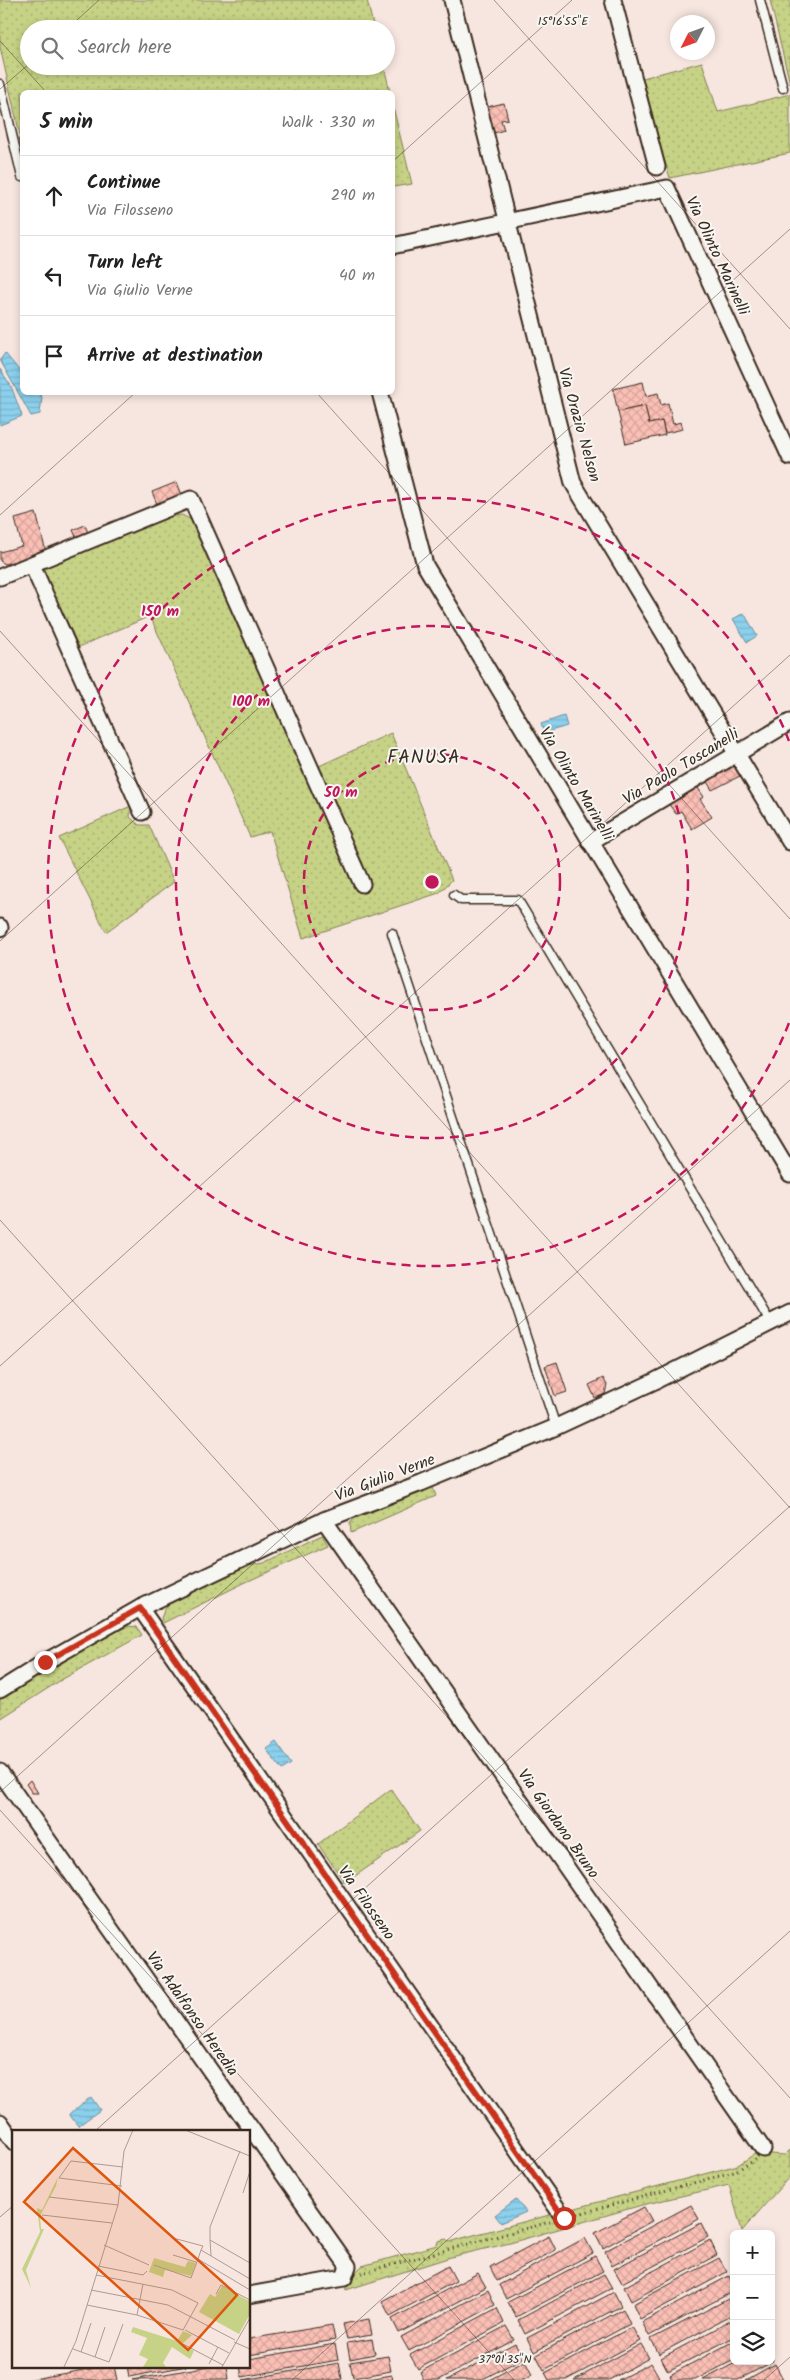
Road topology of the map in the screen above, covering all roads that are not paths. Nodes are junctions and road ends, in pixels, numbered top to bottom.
1 (452, 0) edge
2 (613, 0) edge
3 (760, 0) edge
4 (0, 84) edge
5 (783, 88) dead end
6 (657, 167) dead end
7 (20, 169) edge
8 (508, 221) junction
9 (395, 245) edge
10 (381, 395) edge
11 (790, 457) edge
12 (32, 566) junction
13 (0, 578) edge
14 (790, 722) edge
15 (737, 754) junction
16 (142, 812) dead end
17 (590, 842) junction
18 (790, 842) edge
19 (362, 884) dead end
20 (454, 895) dead end
21 (392, 933) dead end
22 (790, 1174) edge
23 (790, 1313) edge
24 (770, 1322) junction
25 (556, 1427) junction
26 (324, 1520) junction
27 (140, 1608) junction
28 (0, 1690) edge
29 (0, 1772) edge
30 (0, 2122) edge
31 (12, 2139) edge
32 (763, 2149) dead end
33 (564, 2218) dead end
34 (250, 2295) edge

1 - 8 street, Via Orazio Nelson
2 - 6 street
3 - 5 lane
4 - 7 lane
8 - 9 street, Via Olinto Marinelli
8 - 11 street, Via Olinto Marinelli
8 - 15 street, Via Orazio Nelson
10 - 17 street, Via Olinto Marinelli
12 - 13 street
12 - 16 street
12 - 19 street
14 - 15 street, Via Paolo Toscanelli
15 - 17 street, Via Paolo Toscanelli
15 - 18 street, Via Orazio Nelson
17 - 22 street, Via Olinto Marinelli
20 - 24 lane
21 - 25 lane
23 - 24 street, Via Giulio Verne
24 - 25 street, Via Giulio Verne
25 - 26 street, Via Giulio Verne
26 - 27 street, Via Giulio Verne
26 - 32 street, Via Giordano Bruno
27 - 28 street, Via Giulio Verne
27 - 33 street, Via Filosseno
29 - 34 street, Via Adalfonso Heredia
30 - 31 street

